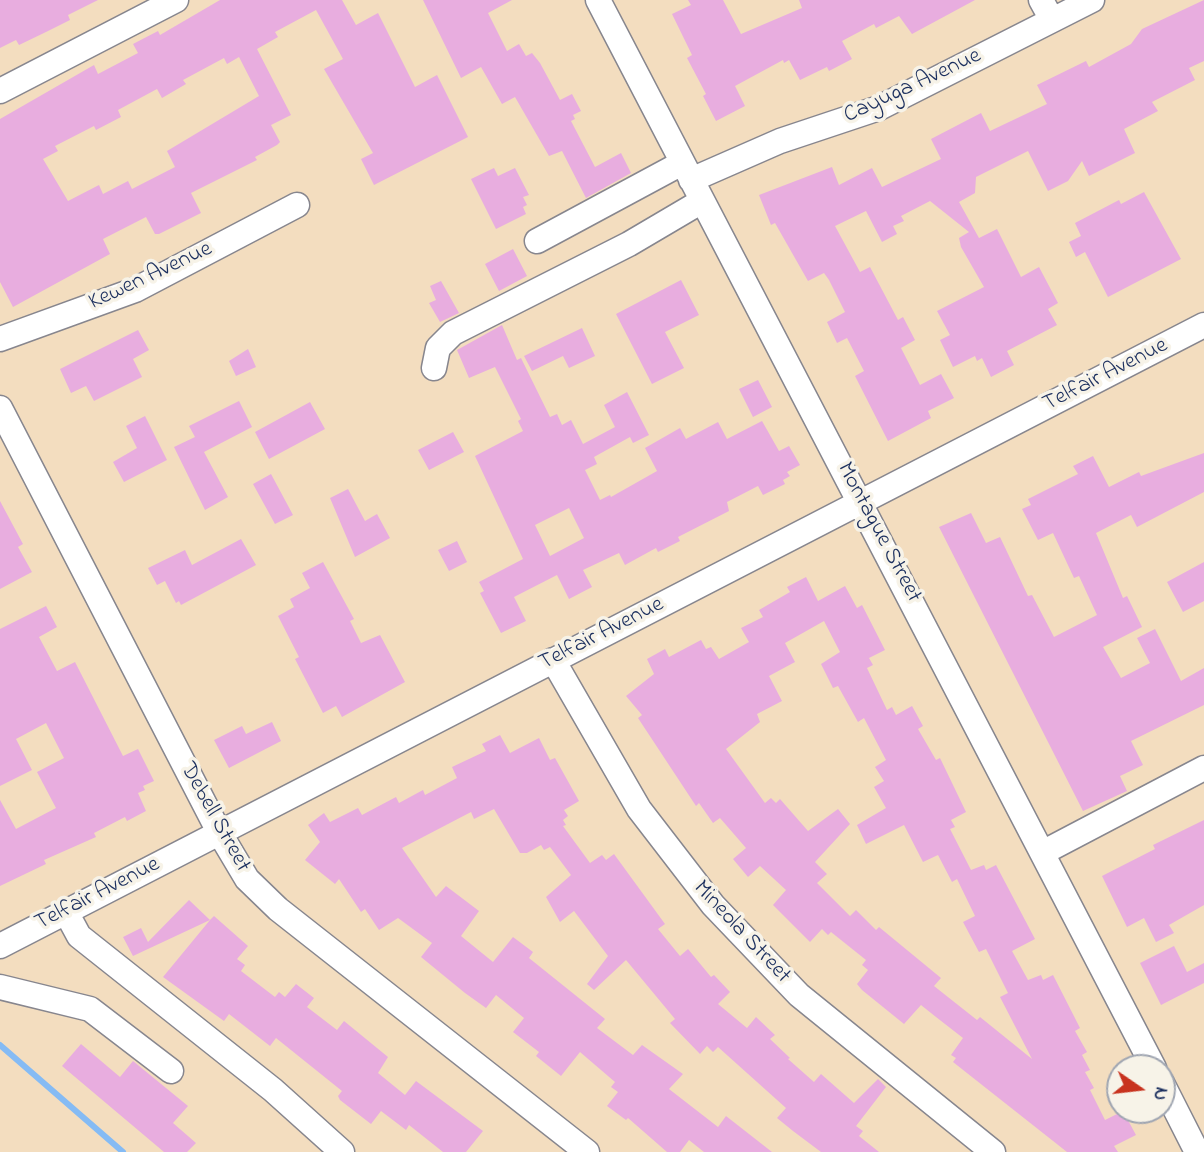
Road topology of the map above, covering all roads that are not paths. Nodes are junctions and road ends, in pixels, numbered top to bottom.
1 (176, 0) edge
2 (598, 0) edge
3 (1092, 0) edge
4 (1046, 10) edge
5 (0, 90) edge
6 (691, 181) junction
7 (297, 205) dead end
8 (537, 241) dead end
9 (1204, 325) edge
10 (0, 339) edge
11 (434, 368) dead end
12 (0, 408) edge
13 (862, 502) junction
14 (553, 660) junction
15 (1204, 768) edge
16 (219, 832) junction
17 (1044, 852) junction
18 (66, 912) junction
19 (0, 946) edge
20 (0, 987) edge
21 (1147, 1054) edge
22 (171, 1071) dead end
23 (1176, 1111) edge
24 (342, 1152) edge
25 (587, 1152) edge
26 (993, 1152) edge
27 (1197, 1152) edge

1 - 5 street
2 - 6 street, Montague Street
3 - 4 street, Cayuga Avenue
4 - 6 street, Cayuga Avenue
6 - 8 street
6 - 11 street
6 - 13 street, Montague Street
7 - 10 street, Kewen Avenue
9 - 13 street, Telfair Avenue
12 - 16 street, Debell Street
13 - 14 street, Telfair Avenue
13 - 17 street, Montague Street
14 - 16 street, Telfair Avenue
14 - 26 street, Mineola Street
15 - 17 street
16 - 18 street, Telfair Avenue
16 - 25 street, Debell Street
17 - 21 street, Montague Street
18 - 19 street, Telfair Avenue
18 - 24 street
20 - 22 street
23 - 27 street

